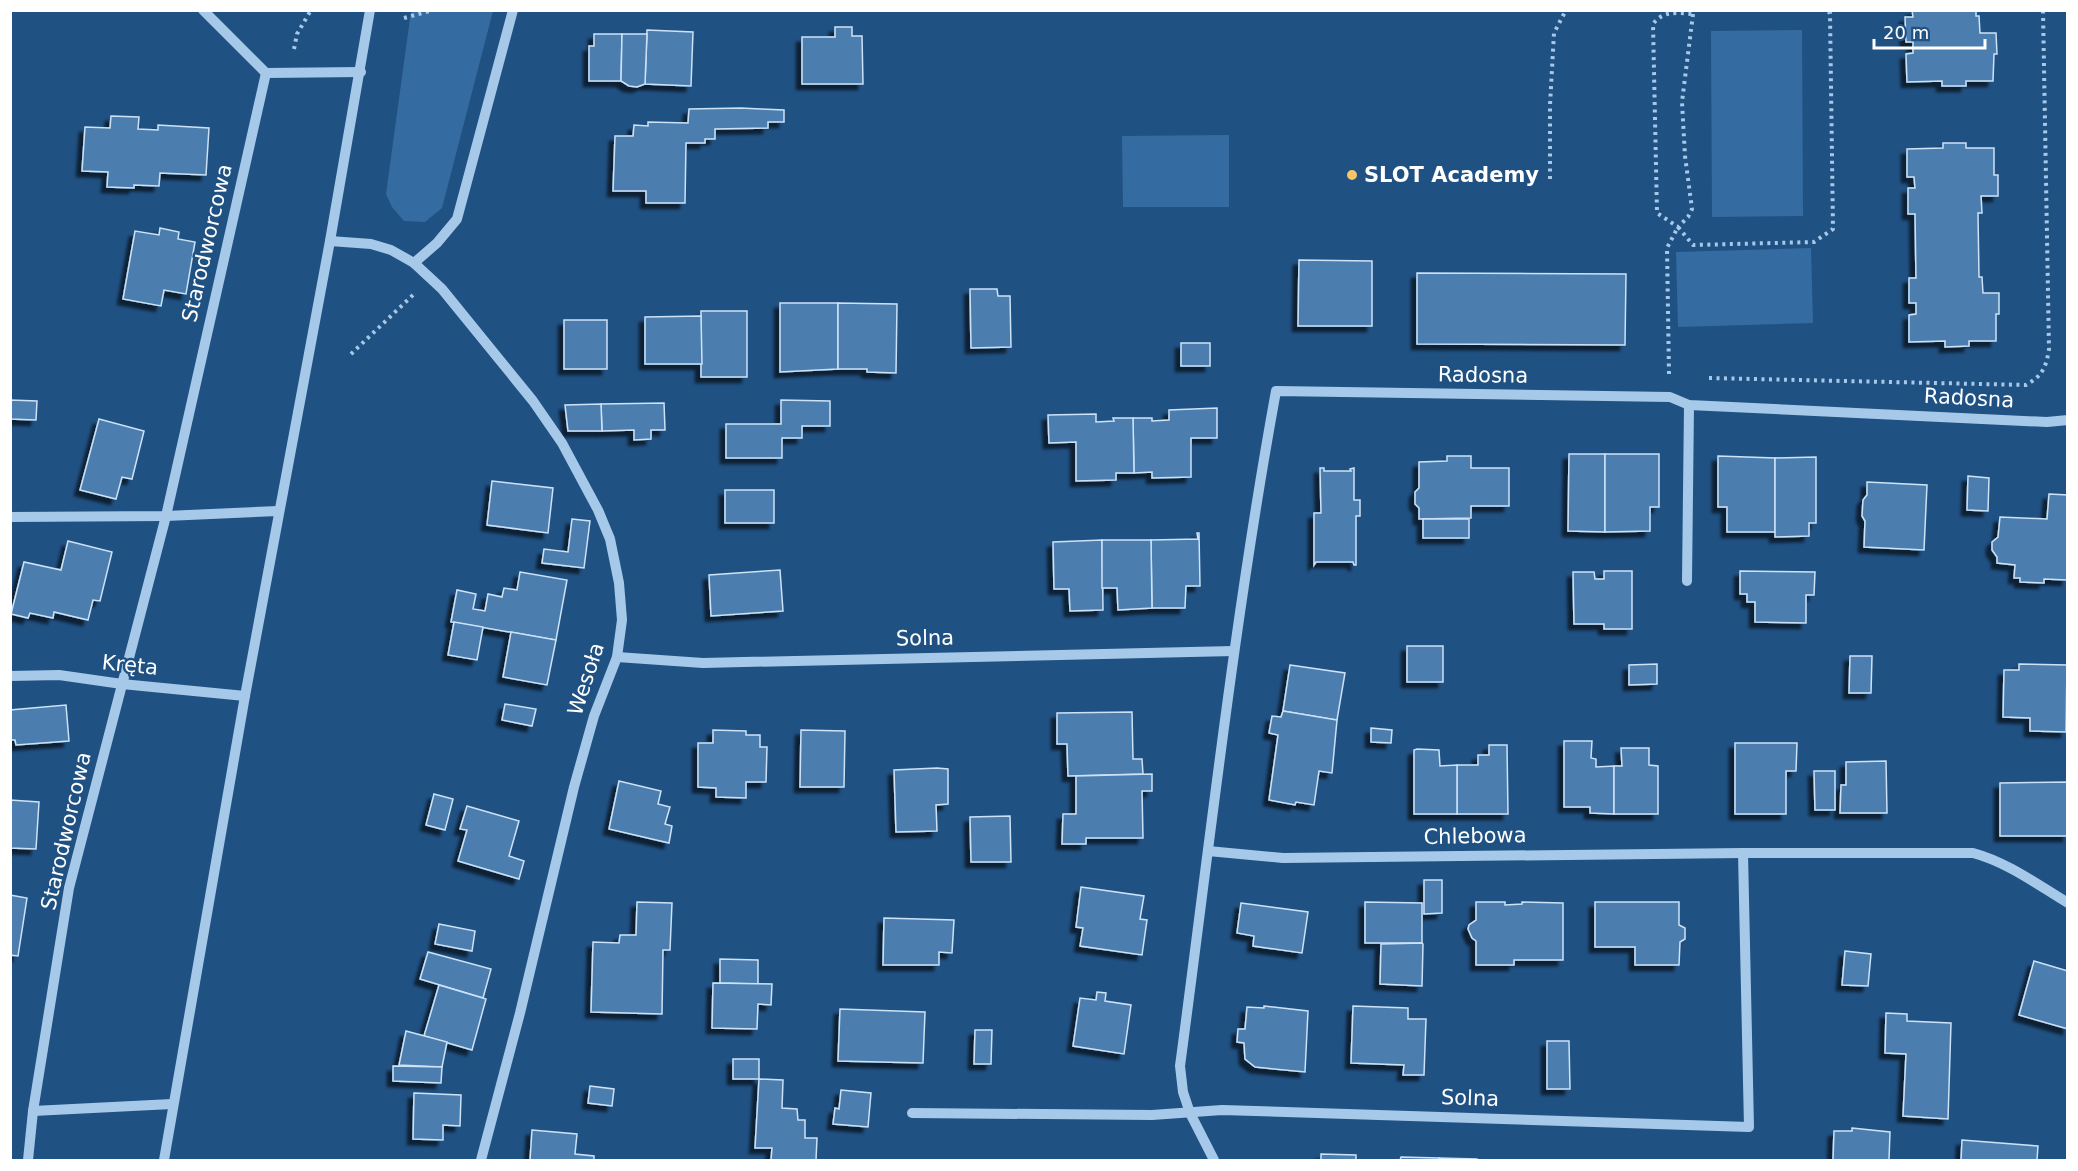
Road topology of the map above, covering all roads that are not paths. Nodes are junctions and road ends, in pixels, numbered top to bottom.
1 (203, 10) edge
2 (370, 10) edge
3 (513, 10) edge
4 (266, 72) junction
5 (361, 72) junction
6 (330, 241) junction
7 (414, 263) junction
8 (1689, 405) junction
9 (2067, 420) edge
10 (278, 511) junction
11 (166, 516) junction
12 (10, 517) edge
13 (1687, 581) dead end
14 (1234, 651) junction
15 (617, 657) junction
16 (10, 676) edge
17 (122, 684) junction
18 (245, 696) junction
19 (1208, 851) junction
20 (1743, 853) junction
21 (2067, 903) edge
22 (172, 1104) junction
23 (33, 1111) junction
24 (912, 1113) dead end
25 (1190, 1113) junction
26 (28, 1161) edge
27 (164, 1161) edge
28 (481, 1161) edge
29 (1214, 1161) edge

1 - 4 street
2 - 5 street
3 - 7 street
4 - 5 street
4 - 11 street, Starodworcowa
5 - 6 street
6 - 7 street
6 - 10 street
7 - 15 street, Wesoła
8 - 9 street, Radosna
8 - 13 street
8 - 14 street, Radosna
10 - 11 street
10 - 18 street
11 - 12 street
11 - 17 street, Starodworcowa
14 - 15 street, Solna
14 - 19 street
15 - 28 street, Wesoła
16 - 17 street, Kręta
17 - 18 street, Kręta
17 - 23 street, Starodworcowa
18 - 22 street
19 - 20 street, Chlebowa
19 - 25 street
20 - 21 street, Chlebowa
20 - 25 street, Solna
22 - 23 street
22 - 27 street
23 - 26 street, Starodworcowa
24 - 25 street, Solna
25 - 29 street

